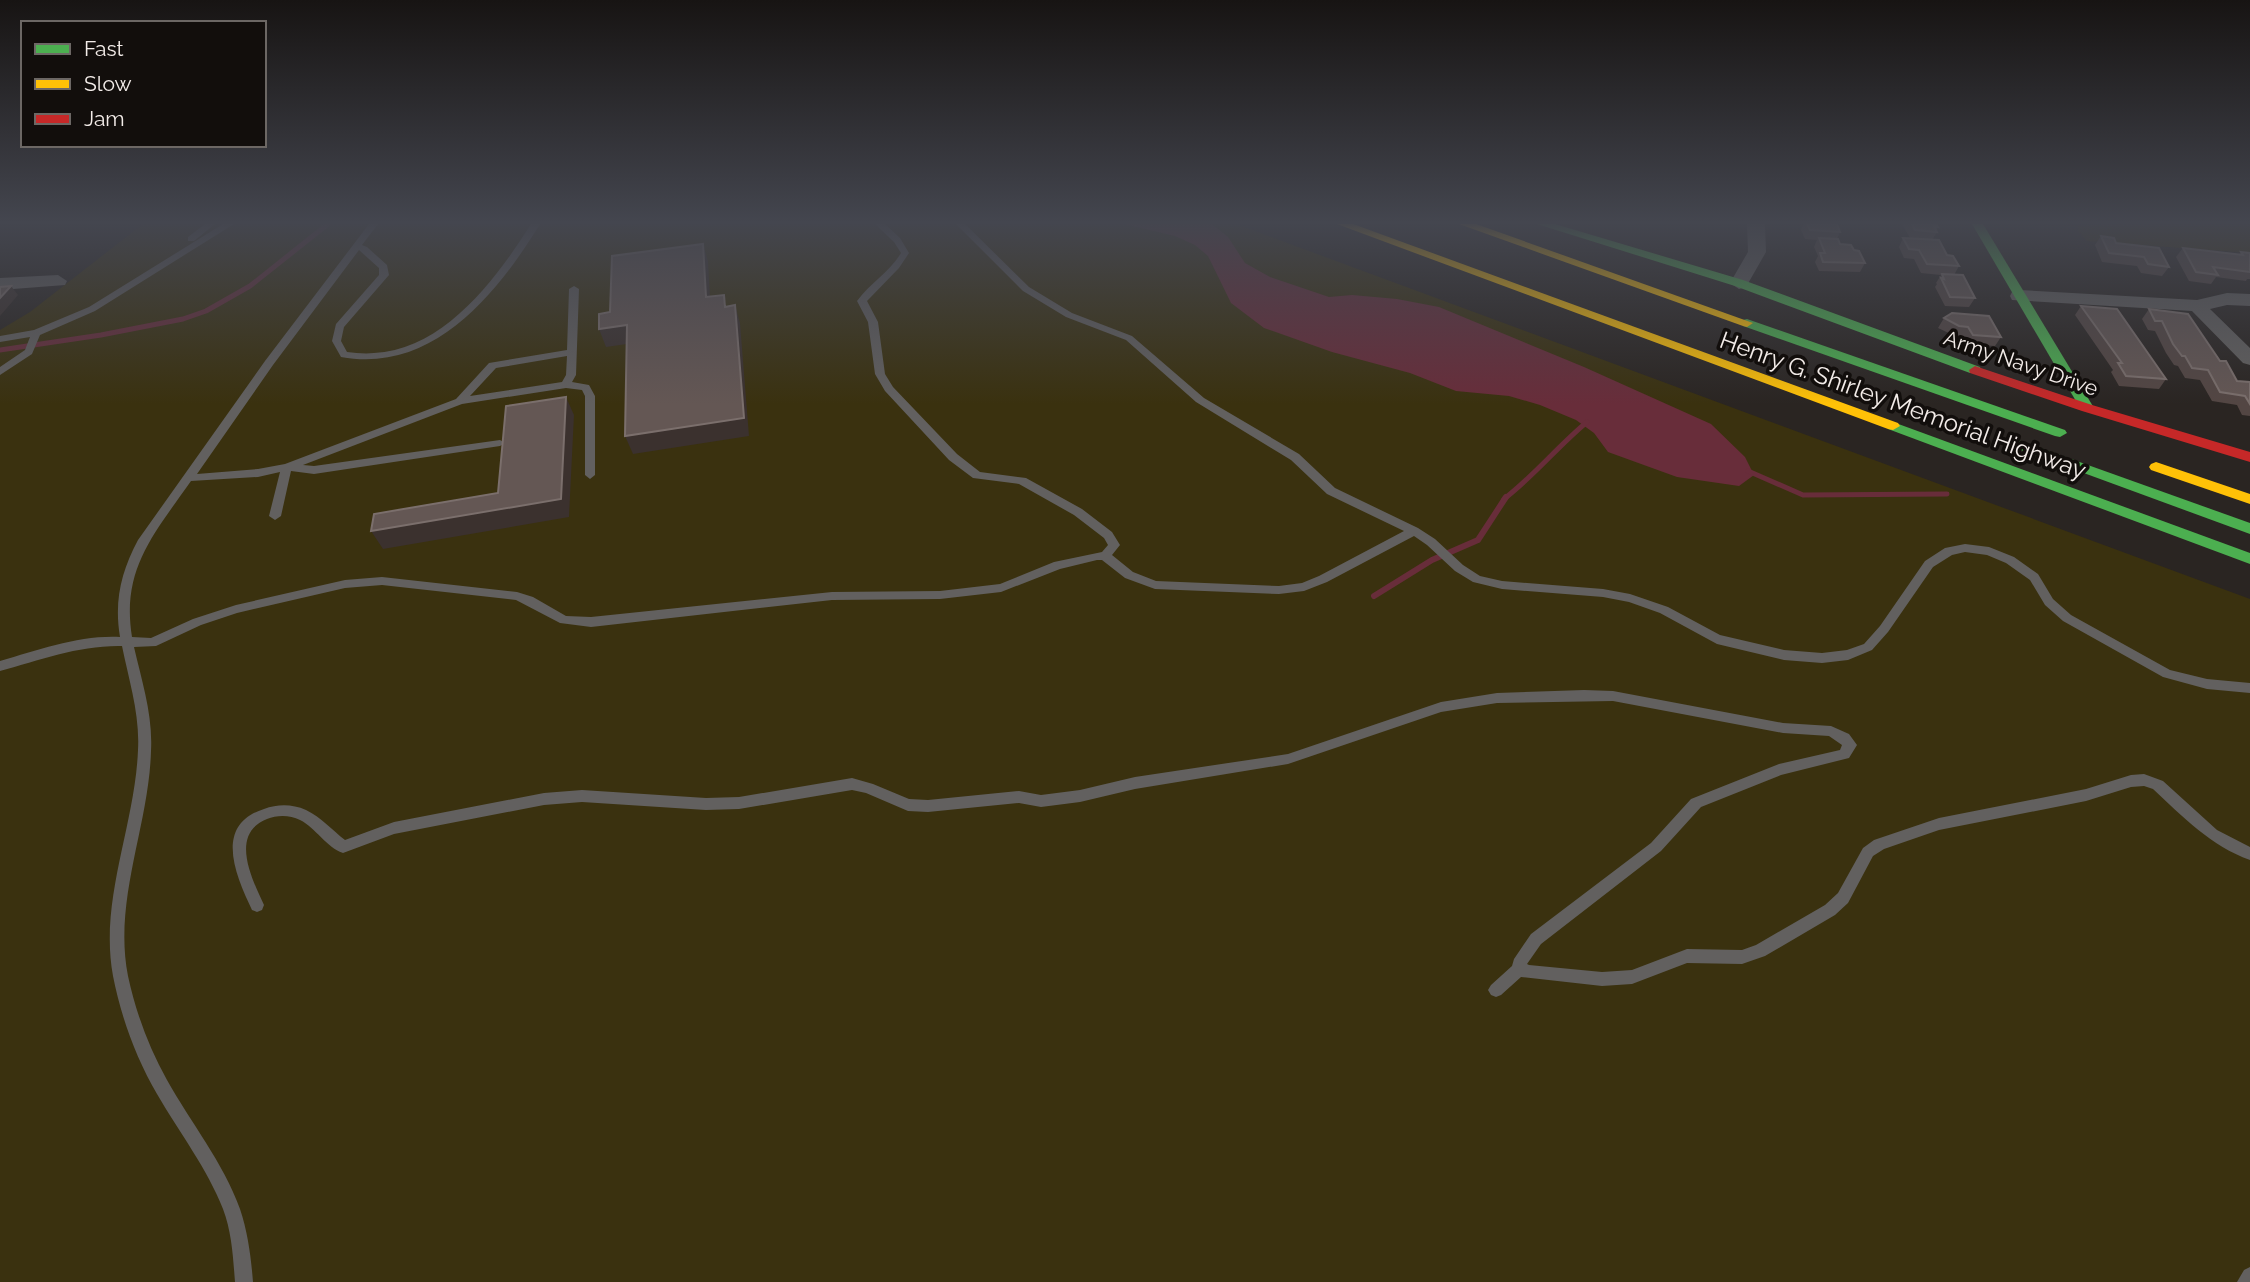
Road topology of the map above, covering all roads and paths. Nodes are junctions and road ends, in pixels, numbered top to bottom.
1 (131, 284) edge
2 (134, 284) edge
3 (328, 284) edge
4 (376, 284) edge
5 (493, 284) edge
6 (878, 284) edge
7 (1021, 284) edge
8 (1506, 284) edge
9 (1635, 284) edge
10 (1741, 284) edge
11 (2013, 284) edge
12 (127, 288) junction
13 (575, 289) dead end
14 (2020, 296) junction
15 (2250, 300) edge
16 (2197, 306) junction
17 (35, 337) junction
18 (0, 338) edge
19 (29, 352) joint
20 (572, 352) junction
21 (2250, 359) edge
22 (0, 372) edge
23 (566, 385) junction
24 (460, 401) junction
25 (2087, 408) junction
26 (2001, 438) dead end
27 (2077, 439) dead end
28 (500, 443) edge
29 (2250, 457) edge
30 (2141, 462) dead end
31 (287, 467) junction
32 (590, 475) dead end
33 (187, 478) junction
34 (2250, 499) edge
35 (275, 516) dead end
36 (2250, 529) edge
37 (1414, 531) junction
38 (1105, 556) junction
39 (2250, 559) edge
40 (1459, 568) joint
41 (127, 642) junction
42 (0, 666) edge
43 (2250, 688) edge
44 (2250, 853) edge
45 (257, 905) dead end
46 (1519, 969) junction
47 (1496, 990) dead end
48 (2250, 1276) edge
49 (241, 1280) edge
50 (2246, 1282) edge

1 - 12 lane
2 - 12 lane
3 - 33 lane
4 - 5 lane
6 - 38 lane
7 - 37 lane
8 - 39 main road, Henry G. Shirley Memorial Highway
9 - 27 main road, Henry G. Shirley Memorial Highway
10 - 25 main road, Army Navy Drive
11 - 14 main road
12 - 17 lane
13 - 20 lane
14 - 16 street
14 - 25 main road
15 - 16 street
16 - 21 street
17 - 18 lane
17 - 19 lane
19 - 22 lane
20 - 23 lane
20 - 24 lane
23 - 24 lane
23 - 32 lane
24 - 31 lane
25 - 29 main road, Army Navy Drive
26 - 36 main road
28 - 31 lane
30 - 34 main road
31 - 33 lane
31 - 35 lane
33 - 41 lane
37 - 38 lane
37 - 40 lane
38 - 41 lane
40 - 43 lane
41 - 42 lane
41 - 49 lane
44 - 46 lane
45 - 46 lane
46 - 47 lane
48 - 50 lane

